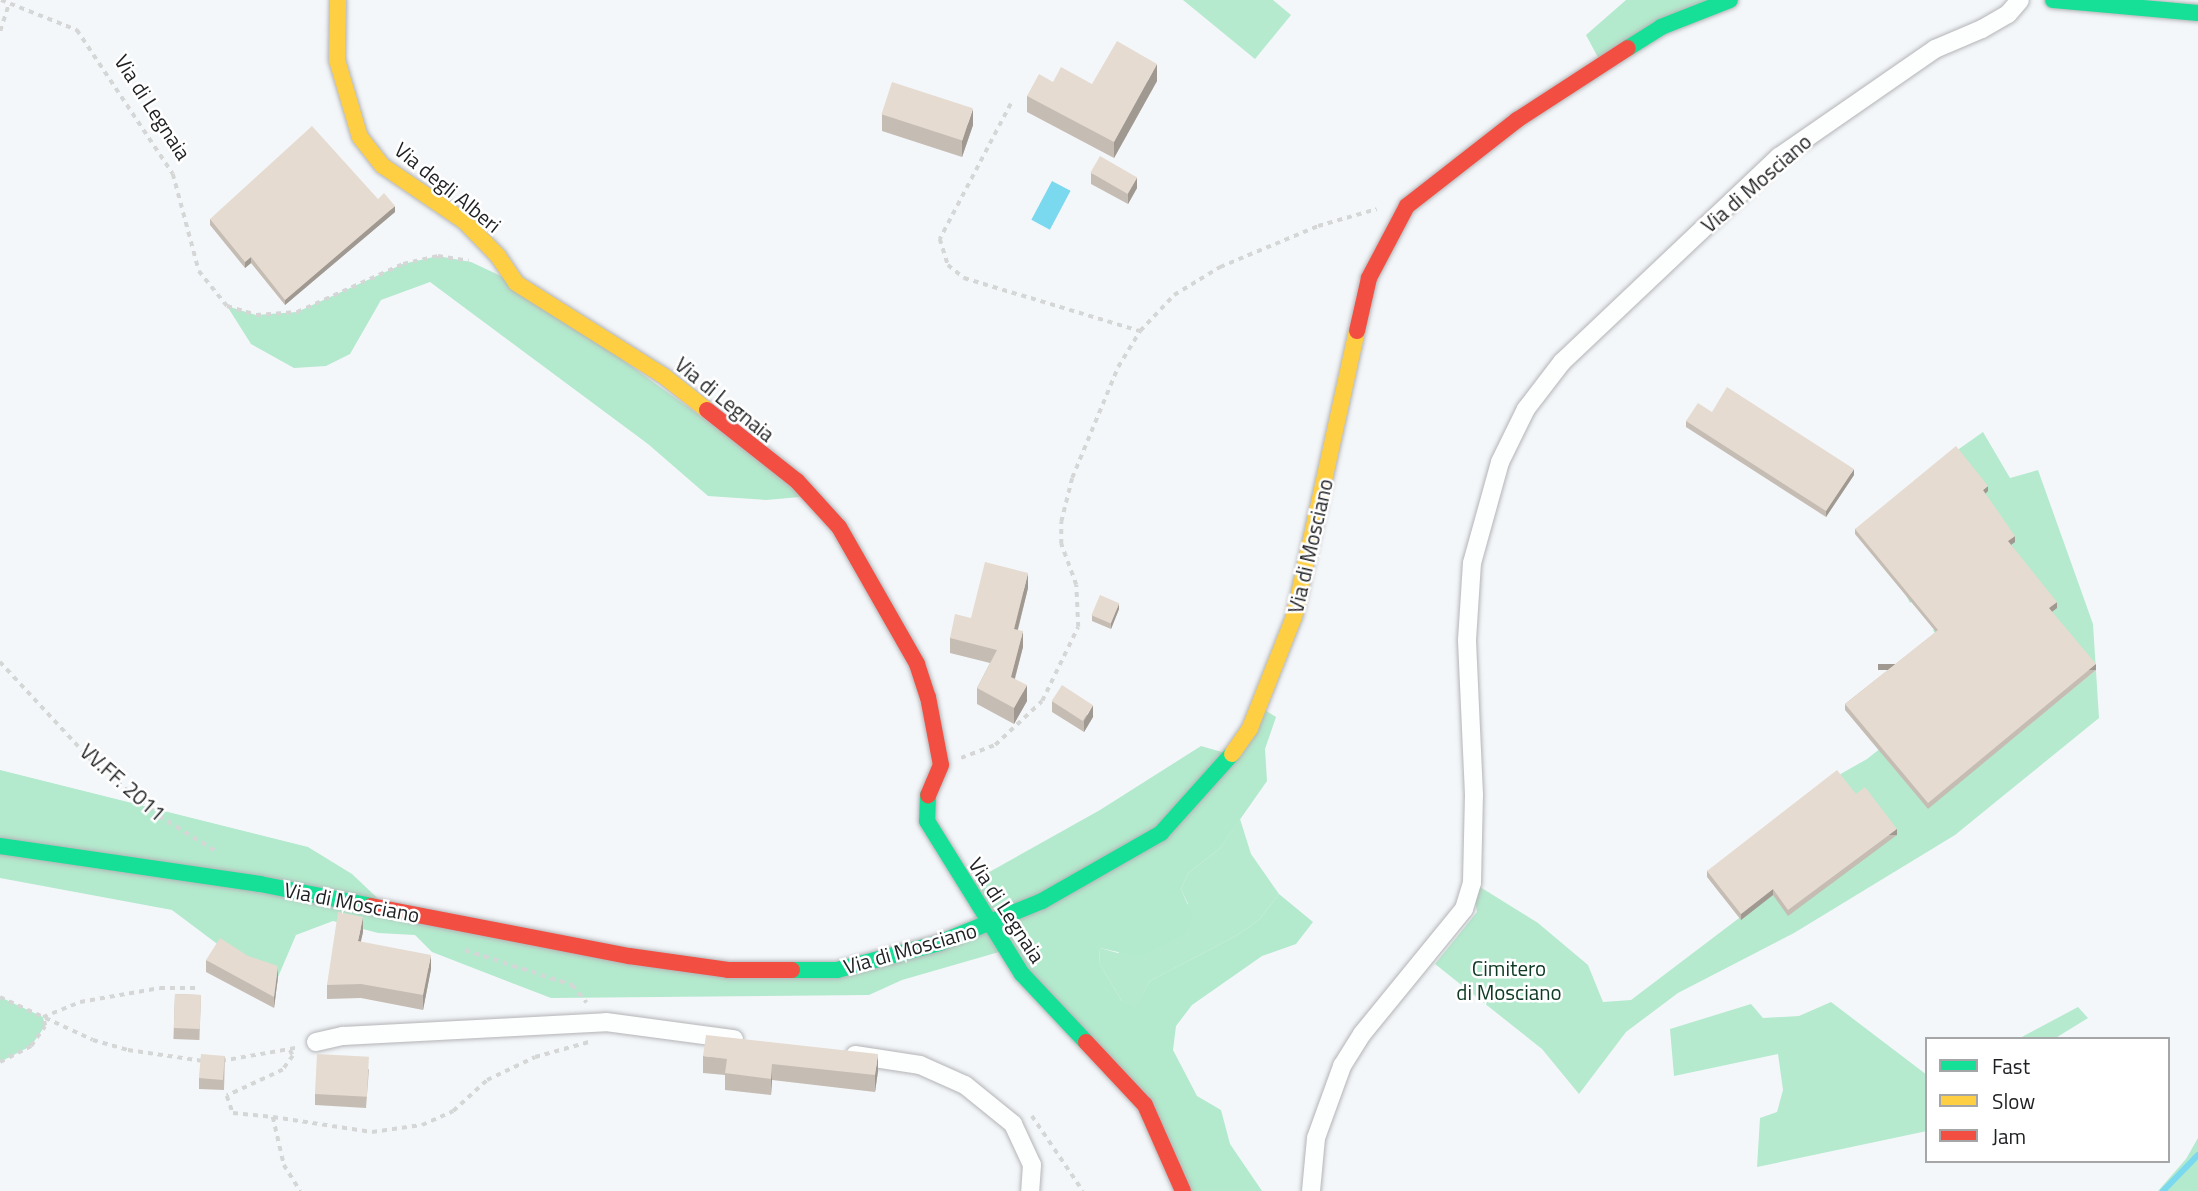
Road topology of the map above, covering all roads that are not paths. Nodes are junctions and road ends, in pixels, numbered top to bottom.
1 (338, 0) edge
2 (1730, 0) edge
3 (2020, 0) edge
4 (2053, 0) edge
5 (2117, 2) edge
6 (2198, 13) edge
7 (516, 283) joint
8 (0, 846) edge
9 (991, 925) junction
10 (316, 1042) road end
11 (757, 1042) edge
12 (837, 1052) edge
13 (1030, 1191) edge
14 (1183, 1191) edge
15 (1311, 1191) edge

1 - 7 main road, Via degli Alberi
2 - 9 main road, Via di Mosciano
3 - 15 street, Via di Mosciano
4 - 5 main road
5 - 6 main road
7 - 9 main road, Via di Legnaia
8 - 9 main road, Via di Mosciano
9 - 14 main road, Via di Legnaia
10 - 11 street
12 - 13 street

